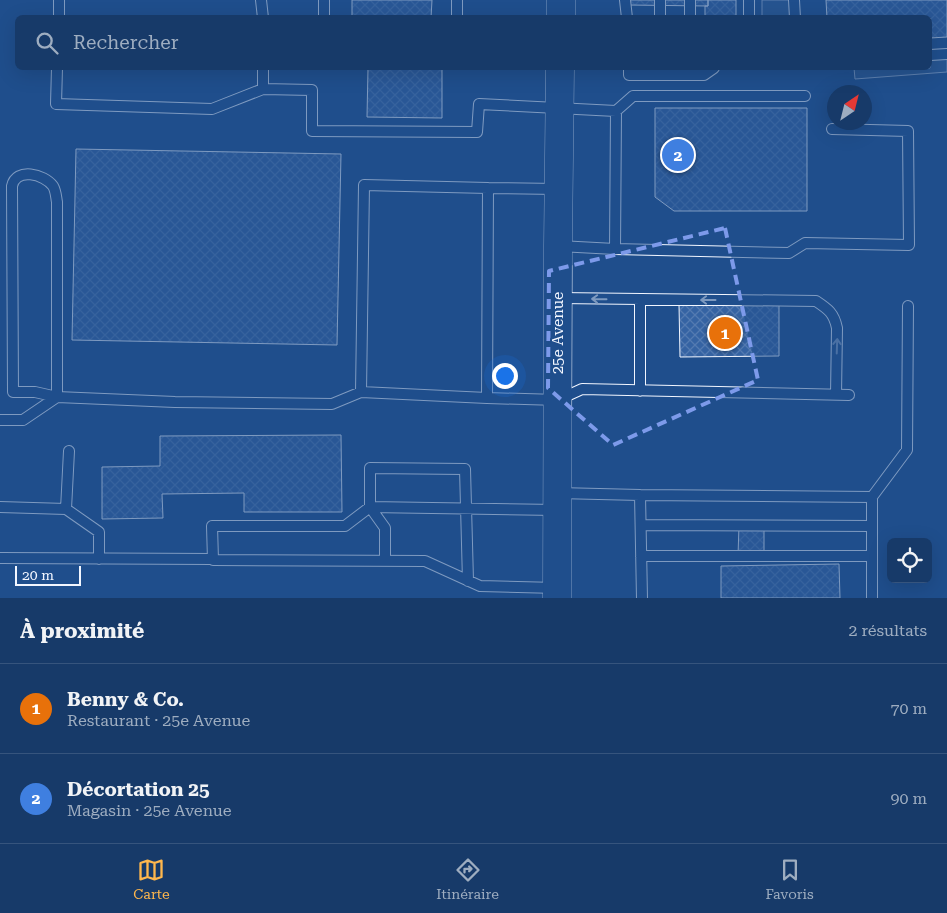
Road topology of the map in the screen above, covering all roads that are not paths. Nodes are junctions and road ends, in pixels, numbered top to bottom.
1 (59, 0) edge
2 (261, 0) edge
3 (324, 0) edge
4 (457, 0) edge
5 (561, 0) edge
6 (625, 0) edge
7 (660, 0) edge
8 (690, 0) edge
9 (749, 0) edge
10 (794, 0) edge
11 (59, 15) edge
12 (263, 15) edge
13 (324, 15) edge
14 (457, 15) edge
15 (561, 15) edge
16 (627, 15) edge
17 (660, 15) edge
18 (690, 15) edge
19 (749, 15) edge
20 (795, 15) edge
21 (947, 54) edge
22 (932, 55) edge
23 (57, 70) edge
24 (263, 70) edge
25 (560, 70) edge
26 (628, 70) edge
27 (711, 70) edge
28 (263, 89) junction
29 (805, 96) dead end
30 (559, 108) junction
31 (616, 111) junction
32 (870, 130) edge
33 (488, 188) junction
34 (558, 189) junction
35 (558, 246) junction
36 (615, 249) junction
37 (558, 298) junction
38 (640, 300) junction
39 (908, 306) dead end
40 (640, 390) junction
41 (360, 392) junction
42 (836, 395) junction
43 (849, 395) dead end
44 (57, 397) junction
45 (487, 398) junction
46 (558, 400) junction
47 (0, 420) edge
48 (69, 451) dead end
49 (640, 494) junction
50 (872, 497) junction
51 (558, 502) junction
52 (370, 506) junction
53 (0, 507) edge
54 (466, 508) junction
55 (66, 509) junction
56 (641, 525) junction
57 (872, 526) junction
58 (641, 556) junction
59 (872, 556) junction
60 (0, 558) edge
61 (99, 558) junction
62 (212, 559) junction
63 (385, 561) junction
64 (468, 581) junction
65 (558, 593) edge
66 (642, 598) edge
67 (872, 598) edge

1 - 11 lane
2 - 12 lane
3 - 13 lane
4 - 14 lane
5 - 15 street
6 - 16 lane
7 - 17 lane
8 - 18 lane
9 - 19 lane
10 - 20 lane
21 - 22 lane
23 - 28 lane
24 - 28 lane
25 - 30 street, 25e Avenue
26 - 27 lane
28 - 30 lane
29 - 31 lane
30 - 31 lane
30 - 34 street, 25e Avenue
31 - 36 lane
32 - 36 lane
33 - 34 lane
33 - 41 lane
33 - 45 lane
34 - 35 street, 25e Avenue
35 - 36 lane
35 - 37 street, 25e Avenue
38 -> 37 lane
37 - 46 street, 25e Avenue
38 - 40 lane
42 -> 38 lane
39 - 50 lane
40 - 42 lane
40 - 46 lane
41 - 44 lane
41 - 45 lane
42 - 43 lane
44 - 44 lane
44 - 47 lane
45 - 46 lane
46 - 51 street, 25e Avenue
48 - 55 lane
49 - 50 lane
49 - 51 lane
49 - 56 lane
50 - 57 lane
51 - 54 lane
51 - 65 street, 25e Avenue
52 - 54 lane
52 - 54 lane
52 - 62 lane
52 - 63 lane
53 - 55 lane
54 - 64 lane
55 - 61 lane
56 - 57 lane
56 - 58 lane
57 - 59 lane
58 - 59 lane
58 - 66 lane
59 - 67 lane
60 - 61 lane
61 - 62 lane
62 - 63 lane
63 - 64 lane
64 - 65 lane

